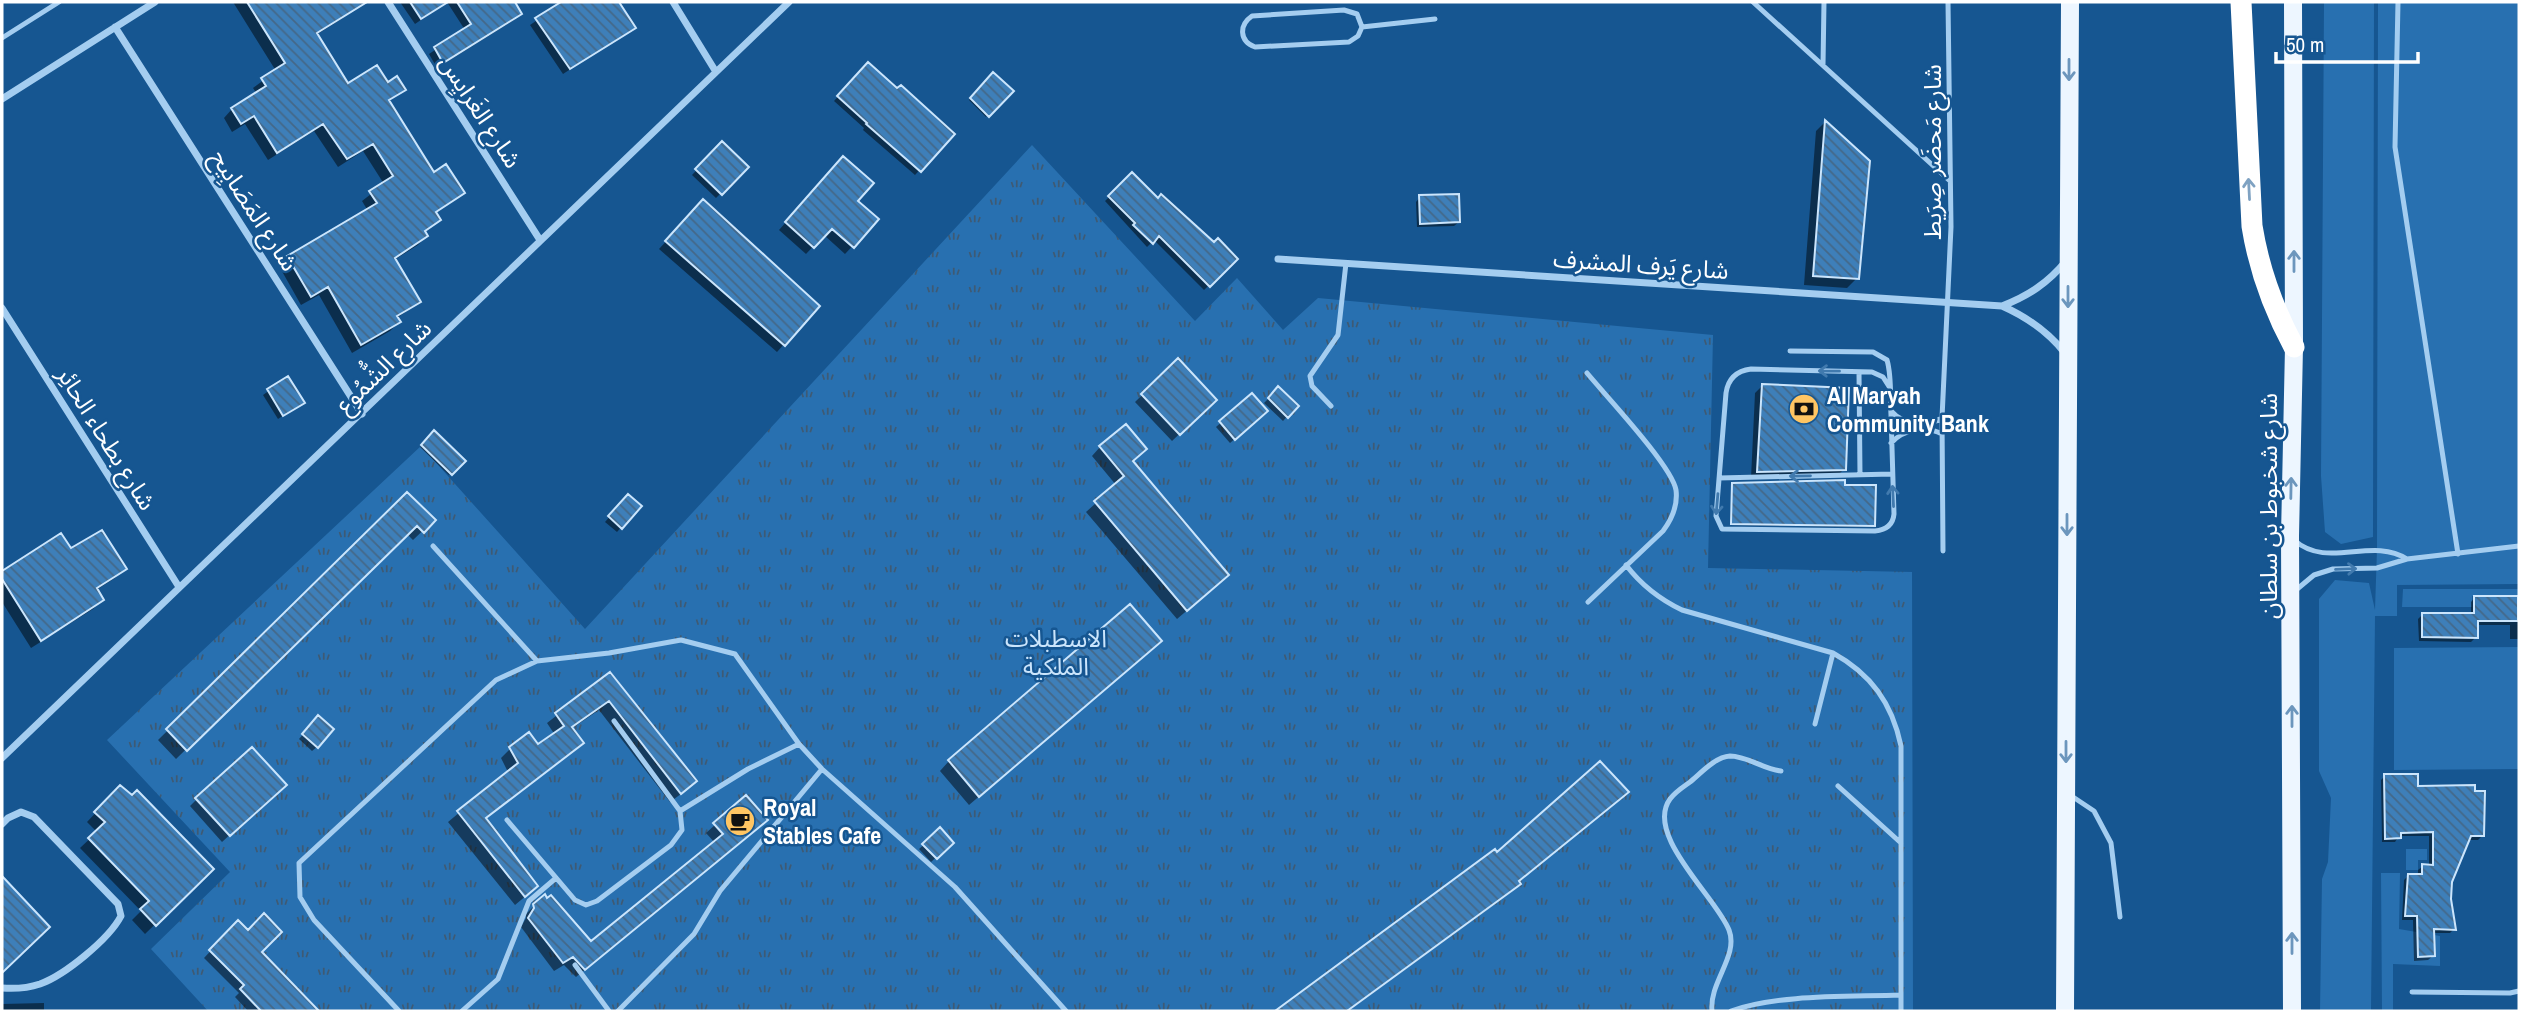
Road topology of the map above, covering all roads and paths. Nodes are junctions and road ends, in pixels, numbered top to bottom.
1 (60, 2) edge
2 (155, 2) edge
3 (388, 2) edge
4 (673, 2) edge
5 (789, 2) edge
6 (1753, 2) edge
7 (1824, 2) edge
8 (1948, 2) edge
9 (2070, 2) edge
10 (2241, 2) edge
11 (2293, 2) edge
12 (2398, 2) edge
13 (1435, 19) dead end
14 (115, 27) junction
15 (1362, 27) junction
16 (2, 38) edge
17 (1823, 65) junction
18 (716, 72) junction
19 (2, 99) edge
20 (1950, 181) junction
21 (540, 240) junction
22 (2069, 257) junction
23 (1278, 259) dead end
24 (1346, 263) junction
25 (1949, 302) junction
26 (2001, 306) junction
27 (2, 308) edge
28 (2294, 347) junction
29 (1790, 351) dead end
30 (2068, 358) junction
31 (1859, 372) junction
32 (1587, 373) dead end
33 (1890, 388) junction
34 (1331, 406) dead end
35 (1891, 410) junction
36 (362, 414) junction
37 (1942, 418) junction
38 (1942, 434) junction
39 (1891, 443) junction
40 (1892, 474) junction
41 (1860, 475) junction
42 (1719, 478) junction
43 (2290, 536) junction
44 (433, 546) dead end
45 (2519, 546) edge
46 (1944, 551) dead end
47 (2458, 554) junction
48 (2407, 559) junction
49 (1626, 565) junction
50 (179, 587) junction
51 (2292, 595) junction
52 (1588, 601) dead end
53 (1833, 653) junction
54 (537, 661) junction
55 (614, 721) dead end
56 (1815, 724) dead end
57 (799, 744) junction
58 (2, 758) edge
59 (822, 769) junction
60 (1781, 771) dead end
61 (1838, 786) dead end
62 (2066, 792) junction
63 (680, 811) junction
64 (507, 820) dead end
65 (2, 824) edge
66 (1901, 843) junction
67 (556, 878) junction
68 (2120, 917) dead end
69 (575, 965) dead end
70 (2, 988) edge
71 (2519, 991) edge
72 (2412, 992) dead end
73 (1900, 995) junction
74 (399, 1011) edge
75 (462, 1011) edge
76 (608, 1011) edge
77 (618, 1011) edge
78 (1066, 1011) edge
79 (1712, 1011) edge
80 (1731, 1011) edge
81 (1901, 1011) edge
82 (2066, 1011) edge
83 (2292, 1011) edge

1 - 16 lane
2 - 14 street
3 - 21 street, شارع الغَرايِس
4 - 18 street
5 - 18 street, شارع الشُّمُوع
6 - 17 lane
7 - 17 lane
8 - 20 lane, شارع مَحضَر صِرَيط
9 -> 22 main road
28 -> 10 highway
28 -> 11 main road, شارع شخبوط بن سلطان
12 - 47 lane
13 - 15 lane
14 - 19 street
14 - 36 street, شارع المَصَابِيح
15 - 15 lane
17 - 20 lane
18 - 21 street, شارع الشُّمُوع
20 - 25 lane, شارع مَحضَر صِرَيط
21 - 36 street, شارع الشُّمُوع
22 - 26 street, شارع يَرف المشرف
22 -> 30 main road
23 - 24 street, شارع يَرف المشرف
24 - 25 street, شارع يَرف المشرف
24 - 34 lane
25 - 26 street, شارع يَرف المشرف
25 - 37 lane, شارع مَحضَر صِرَيط
26 - 30 street, شارع يَرف المشرف
27 - 50 street, شارع بطحاء الحائِر
43 -> 28 main road, شارع شخبوط بن سلطان
29 - 33 lane
30 -> 62 main road
31 - 33 lane
31 - 41 lane
31 -> 42 lane
32 - 49 lane
33 - 35 lane
35 - 37 lane
35 - 39 lane
36 - 50 street, شارع الشُّمُوع
37 - 38 lane, شارع مَحضَر صِرَيط
38 - 39 lane
38 - 46 lane, شارع مَحضَر صِرَيط
39 - 40 lane
40 - 41 lane
42 -> 40 lane
41 -> 42 lane
43 - 48 lane
43 - 51 main road, شارع شخبوط بن سلطان
44 - 54 lane
45 - 47 lane
47 - 48 lane
51 -> 48 lane
49 - 52 lane
49 - 53 lane
50 - 58 street, شارع الشُّمُوع
83 -> 51 main road, شارع شخبوط بن سلطان
53 - 56 lane
53 - 66 lane
54 - 57 lane
54 - 74 lane
55 - 63 lane
57 - 59 lane
57 - 63 lane
59 - 77 lane
59 - 78 lane
60 - 79 lane
61 - 66 lane
62 - 68 lane
62 - 82 main road
63 - 67 lane
64 - 67 lane
65 - 70 street
66 - 73 lane
67 - 75 lane
69 - 76 lane
71 - 72 lane
73 - 80 lane
73 - 81 lane

